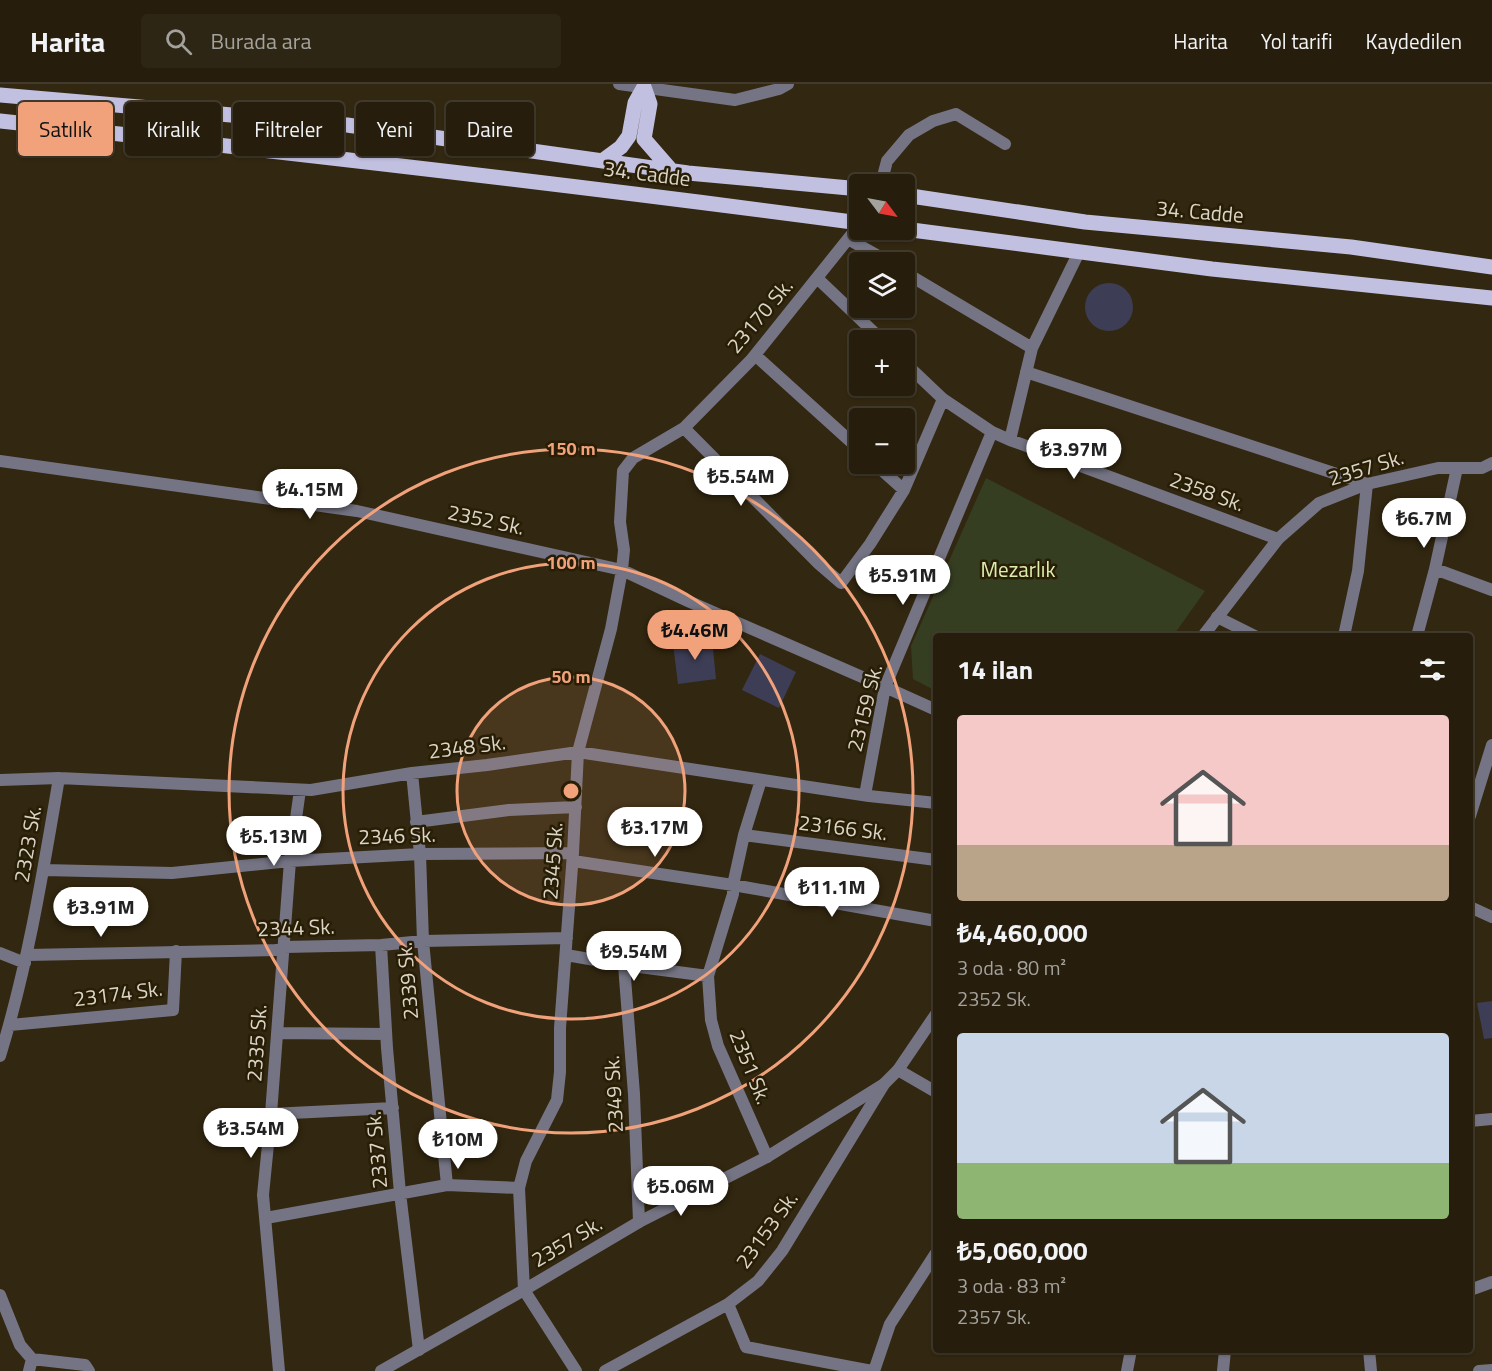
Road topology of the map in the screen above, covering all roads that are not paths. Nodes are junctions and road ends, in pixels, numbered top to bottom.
1 (619, 84) edge
2 (788, 84) edge
3 (645, 86) edge
4 (0, 94) edge
5 (0, 121) edge
6 (637, 138) junction
7 (1005, 144) dead end
8 (602, 161) junction
9 (671, 170) junction
10 (884, 174) edge
11 (849, 188) edge
12 (915, 197) edge
13 (849, 223) edge
14 (915, 230) edge
15 (848, 238) joint
16 (872, 252) edge
17 (1079, 252) junction
18 (1492, 267) edge
19 (817, 278) junction
20 (915, 279) edge
21 (1492, 298) edge
22 (872, 330) edge
23 (1032, 348) junction
24 (755, 355) junction
25 (915, 372) edge
26 (1026, 372) junction
27 (943, 399) junction
28 (684, 428) junction
29 (992, 432) junction
30 (849, 440) edge
31 (1010, 441) junction
32 (0, 461) edge
33 (1492, 463) edge
34 (1456, 468) junction
35 (886, 474) edge
36 (1367, 484) junction
37 (904, 490) junction
38 (1278, 539) junction
39 (1435, 569) junction
40 (621, 570) junction
41 (1492, 590) edge
42 (1217, 617) junction
43 (1205, 633) edge
44 (1249, 633) edge
45 (1345, 633) edge
46 (1418, 633) edge
47 (885, 687) junction
48 (933, 709) edge
49 (1492, 745) edge
50 (578, 752) junction
51 (412, 773) junction
52 (59, 778) junction
53 (0, 780) edge
54 (761, 780) junction
55 (300, 790) junction
56 (865, 795) junction
57 (933, 803) edge
58 (1473, 806) edge
59 (576, 807) junction
60 (416, 822) junction
61 (744, 835) junction
62 (420, 854) junction
63 (573, 857) junction
64 (933, 860) edge
65 (290, 861) junction
66 (44, 870) junction
67 (733, 885) junction
68 (1473, 908) edge
69 (1492, 917) edge
70 (933, 920) edge
71 (567, 938) junction
72 (423, 941) junction
73 (381, 945) junction
74 (284, 947) junction
75 (176, 951) junction
76 (0, 952) edge
77 (566, 955) junction
78 (26, 959) junction
79 (624, 965) junction
80 (708, 976) junction
81 (933, 1018) edge
82 (10, 1024) junction
83 (277, 1034) junction
84 (386, 1034) junction
85 (0, 1056) edge
86 (898, 1070) junction
87 (884, 1084) junction
88 (933, 1090) edge
89 (393, 1108) junction
90 (271, 1114) junction
91 (1492, 1119) edge
92 (1473, 1121) edge
93 (767, 1157) junction
94 (447, 1185) junction
95 (519, 1188) junction
96 (400, 1193) junction
97 (266, 1218) junction
98 (639, 1222) junction
99 (933, 1258) edge
100 (1492, 1282) edge
101 (1473, 1289) edge
102 (524, 1290) junction
103 (0, 1295) edge
104 (728, 1304) junction
105 (419, 1350) junction
106 (1130, 1353) edge
107 (1225, 1353) edge
108 (1369, 1353) edge
109 (31, 1365) edge
110 (1492, 1370) edge
111 (89, 1371) edge
112 (279, 1371) edge
113 (381, 1371) edge
114 (576, 1371) edge
115 (605, 1371) edge
116 (873, 1371) edge
117 (1127, 1371) edge
118 (1223, 1371) edge
119 (1371, 1371) edge
120 (1479, 1371) edge

1 - 3 street
2 - 3 street
3 - 6 main road
4 - 8 main road, 34. Cadde
5 - 13 main road, 34. Cadde
6 - 8 main road
6 - 9 main road
7 - 10 street
8 - 9 main road, 34. Cadde
9 - 11 main road, 34. Cadde
12 - 18 main road, 34. Cadde
14 - 17 main road
15 - 16 street
15 - 19 street, 23170 Sk.
17 - 21 main road
17 - 23 street
19 - 22 street
19 - 24 street, 23170 Sk.
20 - 23 street
23 - 26 street
24 - 28 street, 23170 Sk.
24 - 30 street
25 - 27 street, 2358 Sk.
26 - 31 street
26 - 36 street
27 - 29 street, 2358 Sk.
27 - 37 street
28 - 37 street
28 - 40 street, 2345 Sk.
29 - 31 street, 2358 Sk.
29 - 47 street, 23159 Sk.
31 - 38 street, 2358 Sk.
32 - 40 street, 2352 Sk.
33 - 34 street, 2357 Sk.
34 - 36 street, 2357 Sk.
34 - 39 street
35 - 37 street
36 - 38 street, 2357 Sk.
36 - 45 street
38 - 42 street, 2357 Sk.
39 - 41 street
39 - 46 street
40 - 47 street, 2352 Sk.
40 - 50 street, 2345 Sk.
42 - 43 street, 2357 Sk.
42 - 44 street
47 - 48 street, 2352 Sk.
47 - 56 street, 23159 Sk.
49 - 58 street
50 - 51 street, 2348 Sk.
50 - 54 street, 2348 Sk.
50 - 59 street, 2345 Sk.
51 - 55 street, 2348 Sk.
51 - 60 street, 2339 Sk.
52 - 53 street, 2348 Sk.
52 - 55 street, 2348 Sk.
52 - 66 street, 2323 Sk.
54 - 56 street, 2348 Sk.
54 - 61 street, 2351 Sk.
55 - 65 street, 2335 Sk.
56 - 57 street, 2348 Sk.
59 - 60 street
59 - 63 street, 2345 Sk.
60 - 62 street, 2339 Sk.
61 - 64 street, 23166 Sk.
61 - 67 street, 2351 Sk.
62 - 63 street, 2346 Sk.
62 - 65 street, 2346 Sk.
62 - 72 street, 2339 Sk.
63 - 67 street, 2346 Sk.
63 - 71 street, 2345 Sk.
65 - 66 street, 2346 Sk.
65 - 74 street, 2335 Sk.
66 - 78 street, 2323 Sk.
67 - 70 street, 2346 Sk.
67 - 80 street, 2351 Sk.
68 - 69 street
71 - 72 street, 2344 Sk.
71 - 77 street, 2345 Sk.
72 - 73 street, 2344 Sk.
72 - 94 street, 2339 Sk.
73 - 74 street, 2344 Sk.
73 - 84 street, 2337 Sk.
74 - 75 street, 2344 Sk.
74 - 83 street, 2335 Sk.
75 - 78 street, 2344 Sk.
75 - 82 street, 23174 Sk.
76 - 78 street, 2344 Sk.
77 - 79 street
77 - 95 street, 2345 Sk.
78 - 82 street, 2323 Sk.
79 - 80 street
79 - 98 street, 2349 Sk.
80 - 93 street, 2351 Sk.
81 - 86 street, 2357 Sk.
82 - 85 street, 2323 Sk.
83 - 84 street
83 - 90 street, 2335 Sk.
84 - 89 street, 2337 Sk.
86 - 87 street, 2357 Sk.
86 - 88 street
87 - 93 street, 2357 Sk.
87 - 104 street, 23153 Sk.
89 - 90 street
89 - 96 street, 2337 Sk.
90 - 97 street, 2335 Sk.
91 - 92 street
93 - 98 street, 2357 Sk.
94 - 95 street
94 - 96 street
95 - 102 street, 2345 Sk.
96 - 97 street
96 - 105 street, 2337 Sk.
97 - 112 street, 2335 Sk.
98 - 102 street, 2357 Sk.
99 - 116 street
100 - 101 street
102 - 105 street, 2357 Sk.
102 - 114 street
103 - 109 street
104 - 115 street, 23153 Sk.
104 - 116 street
105 - 113 street, 2357 Sk.
106 - 117 street
107 - 118 street
108 - 119 street
109 - 111 street
110 - 120 street

